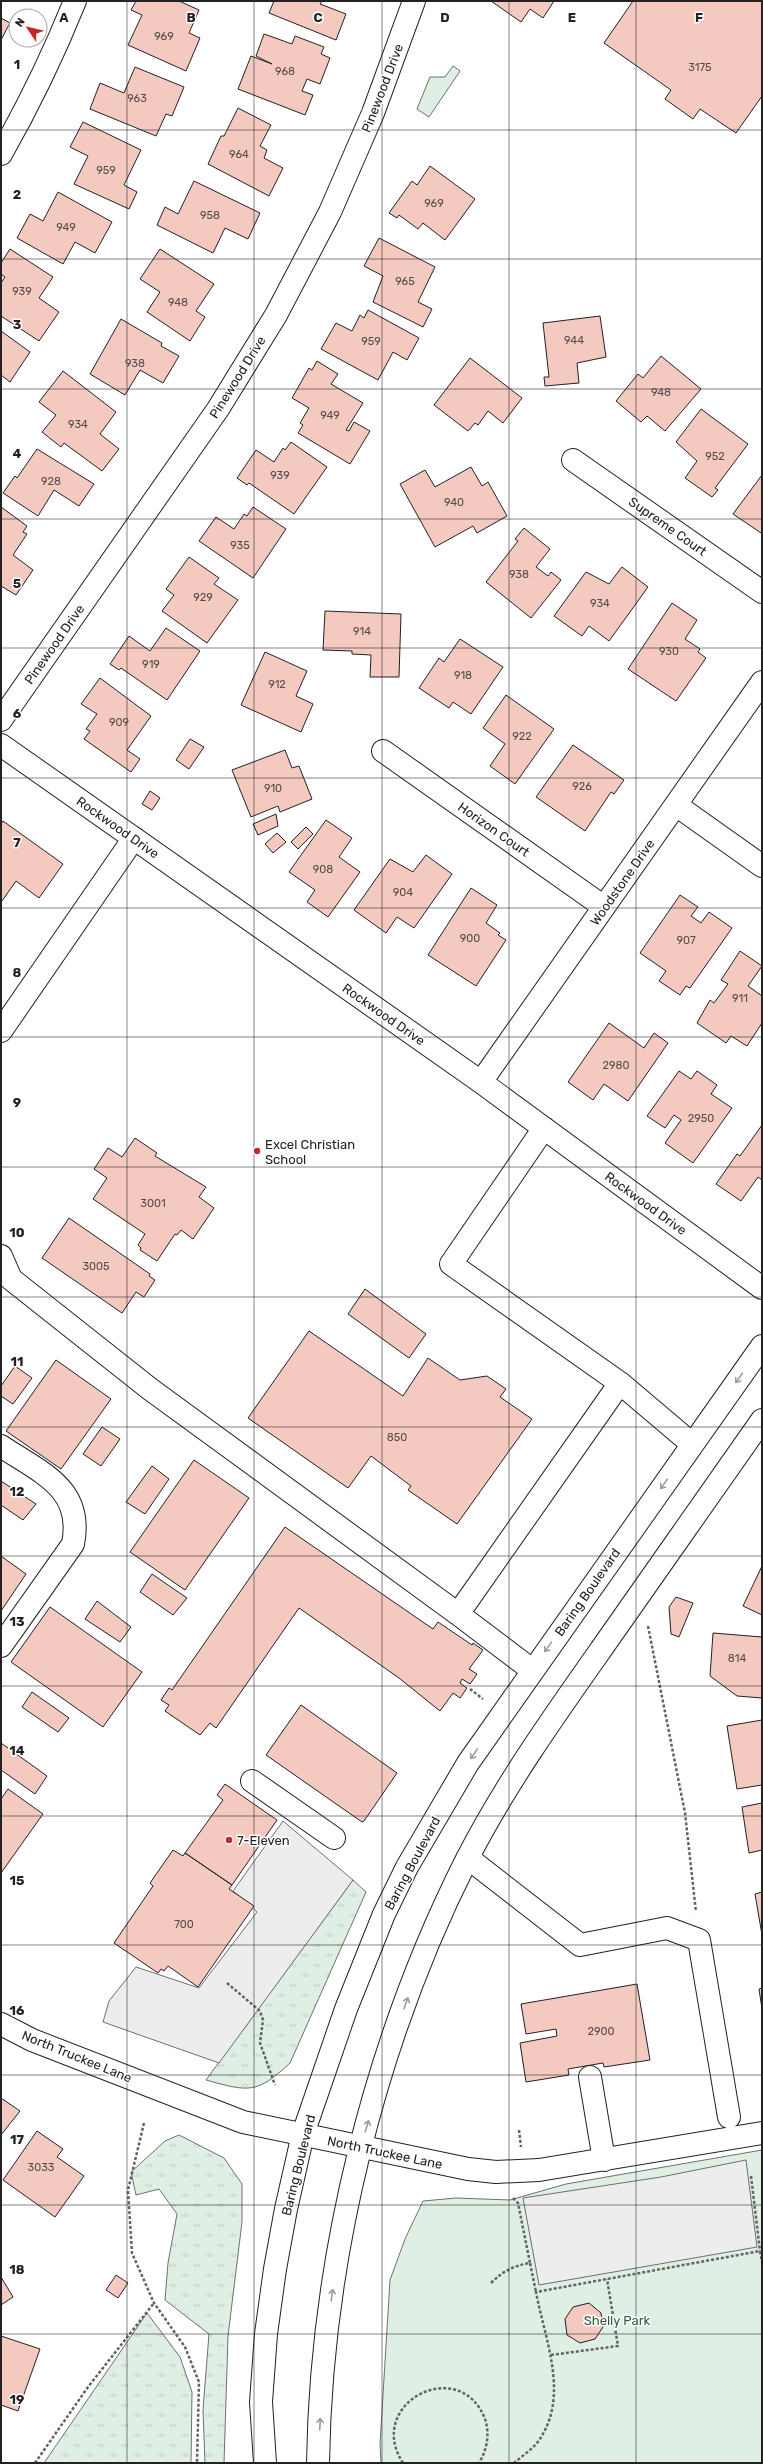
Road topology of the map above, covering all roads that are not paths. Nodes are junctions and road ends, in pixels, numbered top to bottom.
1 (75, 1) edge
2 (414, 1) edge
3 (1, 154) edge
4 (573, 460) dead end
5 (762, 592) edge
6 (762, 682) edge
7 (1, 720) edge
8 (1, 745) edge
9 (383, 752) dead end
10 (676, 805) junction
11 (134, 838) junction
12 (762, 866) edge
13 (604, 907) junction
14 (1, 1031) edge
15 (481, 1082) junction
16 (544, 1128) junction
17 (1, 1256) edge
18 (762, 1288) edge
19 (762, 1346) edge
20 (620, 1383) junction
21 (762, 1420) edge
22 (692, 1444) junction
23 (1, 1446) edge
24 (458, 1614) junction
25 (1, 1646) edge
26 (532, 1670) junction
27 (252, 1781) dead end
28 (334, 1838) dead end
29 (468, 1858) junction
30 (1, 2024) edge
31 (590, 2077) dead end
32 (729, 2117) dead end
33 (762, 2133) edge
34 (303, 2134) junction
35 (361, 2147) junction
36 (604, 2160) junction
37 (265, 2463) edge
38 (318, 2463) edge

1 - 3 street
2 - 7 street, Pinewood Drive
4 - 5 street, Supreme Court
6 - 10 street, Woodstone Drive
8 - 11 street, Rockwood Drive
9 - 13 street, Horizon Court
10 - 12 street
10 - 13 street, Woodstone Drive
11 - 14 street
11 - 15 street, Rockwood Drive
13 - 15 street, Woodstone Drive
15 - 16 street, Rockwood Drive
16 - 18 street, Rockwood Drive
16 - 20 street
17 - 24 street
19 -> 22 street, Baring Boulevard
20 - 22 street
20 - 24 street
21 - 29 street
22 -> 26 street, Baring Boulevard
23 - 25 street
24 - 26 street
26 -> 34 street, Baring Boulevard
27 - 28 street
29 - 32 street
35 -> 29 street
30 - 34 street, North Truckee Lane
31 - 36 street
33 - 36 street, North Truckee Lane
34 - 35 street, North Truckee Lane
34 - 37 street, Baring Boulevard
35 - 36 street, North Truckee Lane
38 -> 35 street

